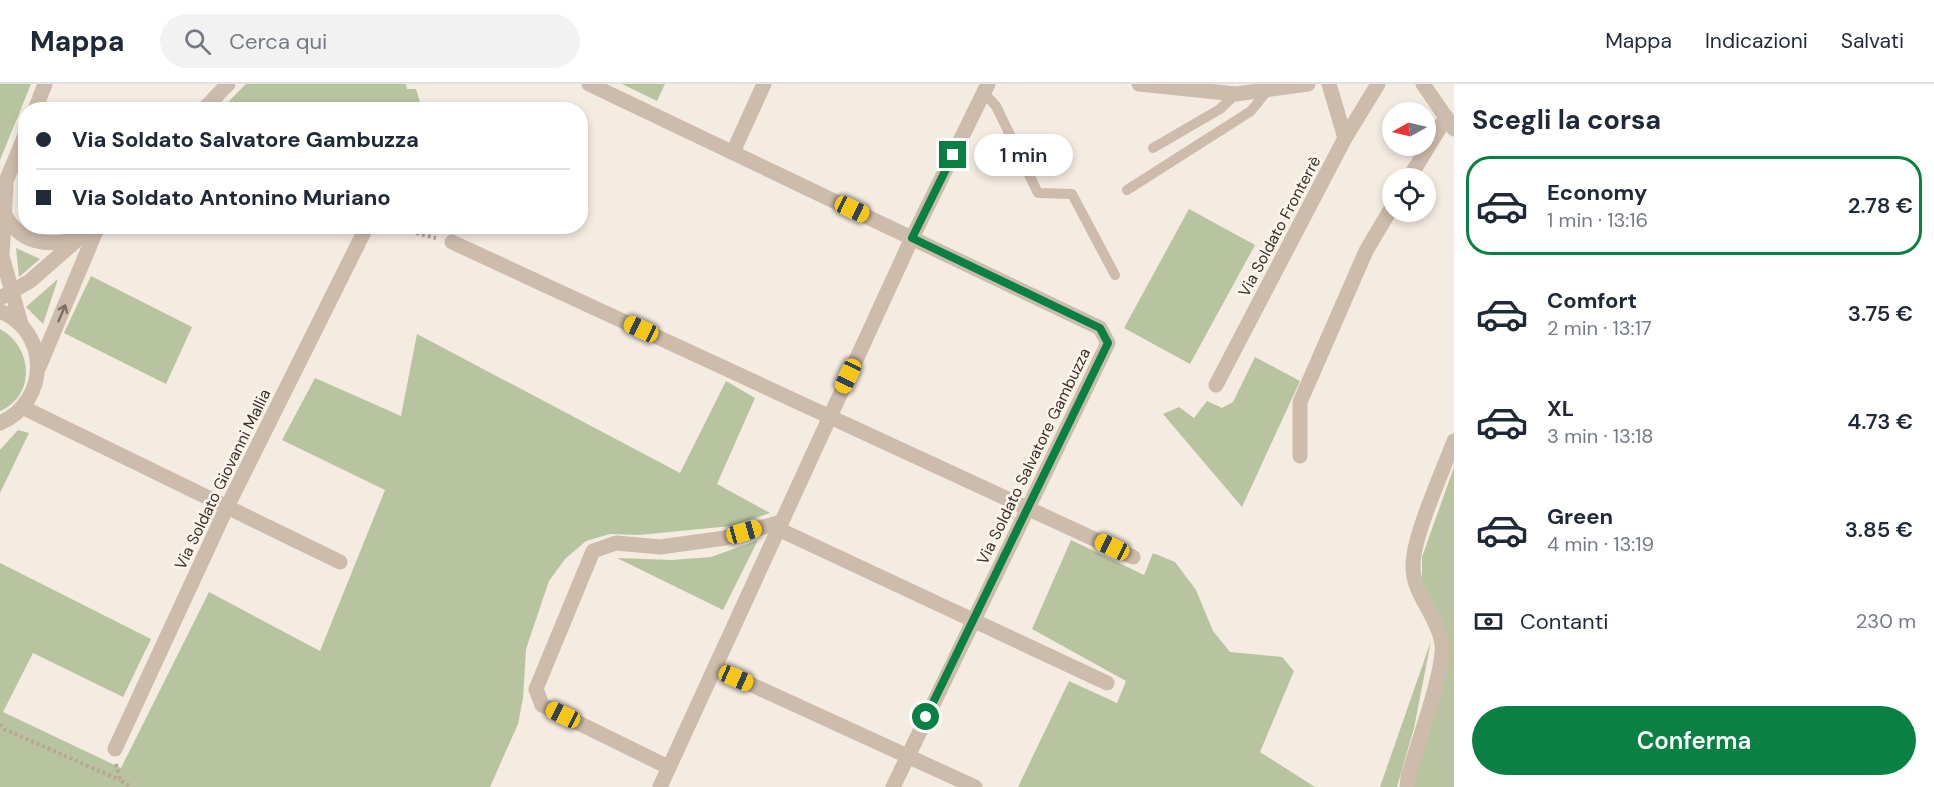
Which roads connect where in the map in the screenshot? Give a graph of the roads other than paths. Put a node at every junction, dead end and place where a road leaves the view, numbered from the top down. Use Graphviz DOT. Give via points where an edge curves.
graph roads {
  1 [pos="45,84"];
  2 [pos="228,84"];
  3 [pos="589,84"];
  4 [pos="764,84"];
  5 [pos="1139,84"];
  6 [pos="1308,84"];
  7 [pos="1329,84"];
  8 [pos="1377,84"];
  9 [pos="1423,84"];
  10 [pos="986,88"];
  11 [pos="1267,91"];
  12 [pos="1236,94"];
  13 [pos="38,102"];
  14 [pos="211,102"];
  15 [pos="1450,124"];
  16 [pos="1345,138"];
  17 [pos="1153,148"];
  18 [pos="733,152"];
  19 [pos="18,153"];
  20 [pos="1417,168"];
  21 [pos="3,190"];
  22 [pos="1126,190"];
  23 [pos="4,213"];
  24 [pos="1383,222"];
  25 [pos="18,232"];
  26 [pos="21,234"];
  27 [pos="85,234"];
  28 [pos="93,234"];
  29 [pos="363,234"];
  30 [pos="79,238"];
  31 [pos="912,238"];
  32 [pos="452,242"];
  33 [pos="1115,275"];
  34 [pos="5,296"];
  35 [pos="0,311"];
  36 [pos="21,324"];
  37 [pos="39,367"];
  38 [pos="1216,386"];
  39 [pos="24,408"];
  40 [pos="829,416"];
  41 [pos="5,421"];
  42 [pos="0,433"];
  43 [pos="1454,441"];
  44 [pos="1299,456"];
  45 [pos="1027,507"];
  46 [pos="226,508"];
  47 [pos="780,525"];
  48 [pos="1133,557"];
  49 [pos="340,562"];
  50 [pos="973,620"];
  51 [pos="715,668"];
  52 [pos="1107,683"];
  53 [pos="115,749"];
  54 [pos="908,756"];
  55 [pos="668,767"];
  56 [pos="660,787"];
  57 [pos="893,787"];
  58 [pos="975,787"];
  59 [pos="1407,787"];
  1 -- 13 [label="street"];
  2 -- 14 [label="street"];
  3 -- 18 [label="street, Via Soldato Salvatore Gambuzza"];
  4 -- 18 [label="street"];
  5 -- 12 [label="street"];
  6 -- 11 [label="street"];
  7 -- 16 [label="street"];
  8 -- 16 [label="street, Via Soldato Fronterrè"];
  9 -- 15 [label="street"];
  10 -- 31 [label="street"];
  10 -- 33 [label="lane" via="1038,193 1072,194"];
  11 -- 12 [label="street"];
  11 -- 22 [label="lane" via="1251,111"];
  12 -- 17 [label="lane" via="1220,110"];
  15 -- 20 [label="street"];
  16 -- 38 [label="street, Via Soldato Fronterrè"];
  18 -- 31 [label="street, Via Soldato Salvatore Gambuzza"];
  19 -- 21 [label="street"];
  21 -- 23 [label="street"];
  23 -- 25 [label="street" via="10,226"];
  23 -- 34 [label="street"];
  24 -- 44 [label="street" via="1366,251 1300,402"];
  26 -- 30 [label="street" via="48,243"];
  27 -- 30 [label="street"];
  37 -- 28 [label="street, one-way"];
  29 -- 46 [label="street, Via Soldato Giovanni Mallia"];
  30 -- 34 [label="street" via="30,281"];
  31 -- 40 [label="street"];
  31 -- 45 [label="street, Via Soldato Salvatore Gambuzza" via="1100,328 1108,343"];
  32 -- 40 [label="street"];
  34 -- 36 [label="street"];
  35 -- 36 [label="street"];
  36 -- 37 [label="street" via="34,344"];
  37 -- 39 [label="street" via="32,396"];
  39 -- 41 [label="street"];
  39 -- 46 [label="street"];
  40 -- 45 [label="street"];
  40 -- 47 [label="street"];
  41 -- 42 [label="street"];
  43 -- 59 [label="street" via="1414,552 1414,582 1442,645 1440,667"];
  45 -- 48 [label="street"];
  45 -- 50 [label="street, Via Soldato Salvatore Gambuzza"];
  46 -- 49 [label="street"];
  46 -- 53 [label="street, Via Soldato Giovanni Mallia"];
  47 -- 50 [label="street"];
  47 -- 51 [label="street"];
  47 -- 55 [label="street" via="725,538 660,546 616,543 593,551 536,689 543,705"];
  50 -- 52 [label="street"];
  50 -- 54 [label="street, Via Soldato Salvatore Gambuzza"];
  51 -- 54 [label="street"];
  51 -- 55 [label="street"];
  54 -- 57 [label="street, Via Soldato Salvatore Gambuzza"];
  54 -- 58 [label="street"];
  55 -- 56 [label="street"];
}
